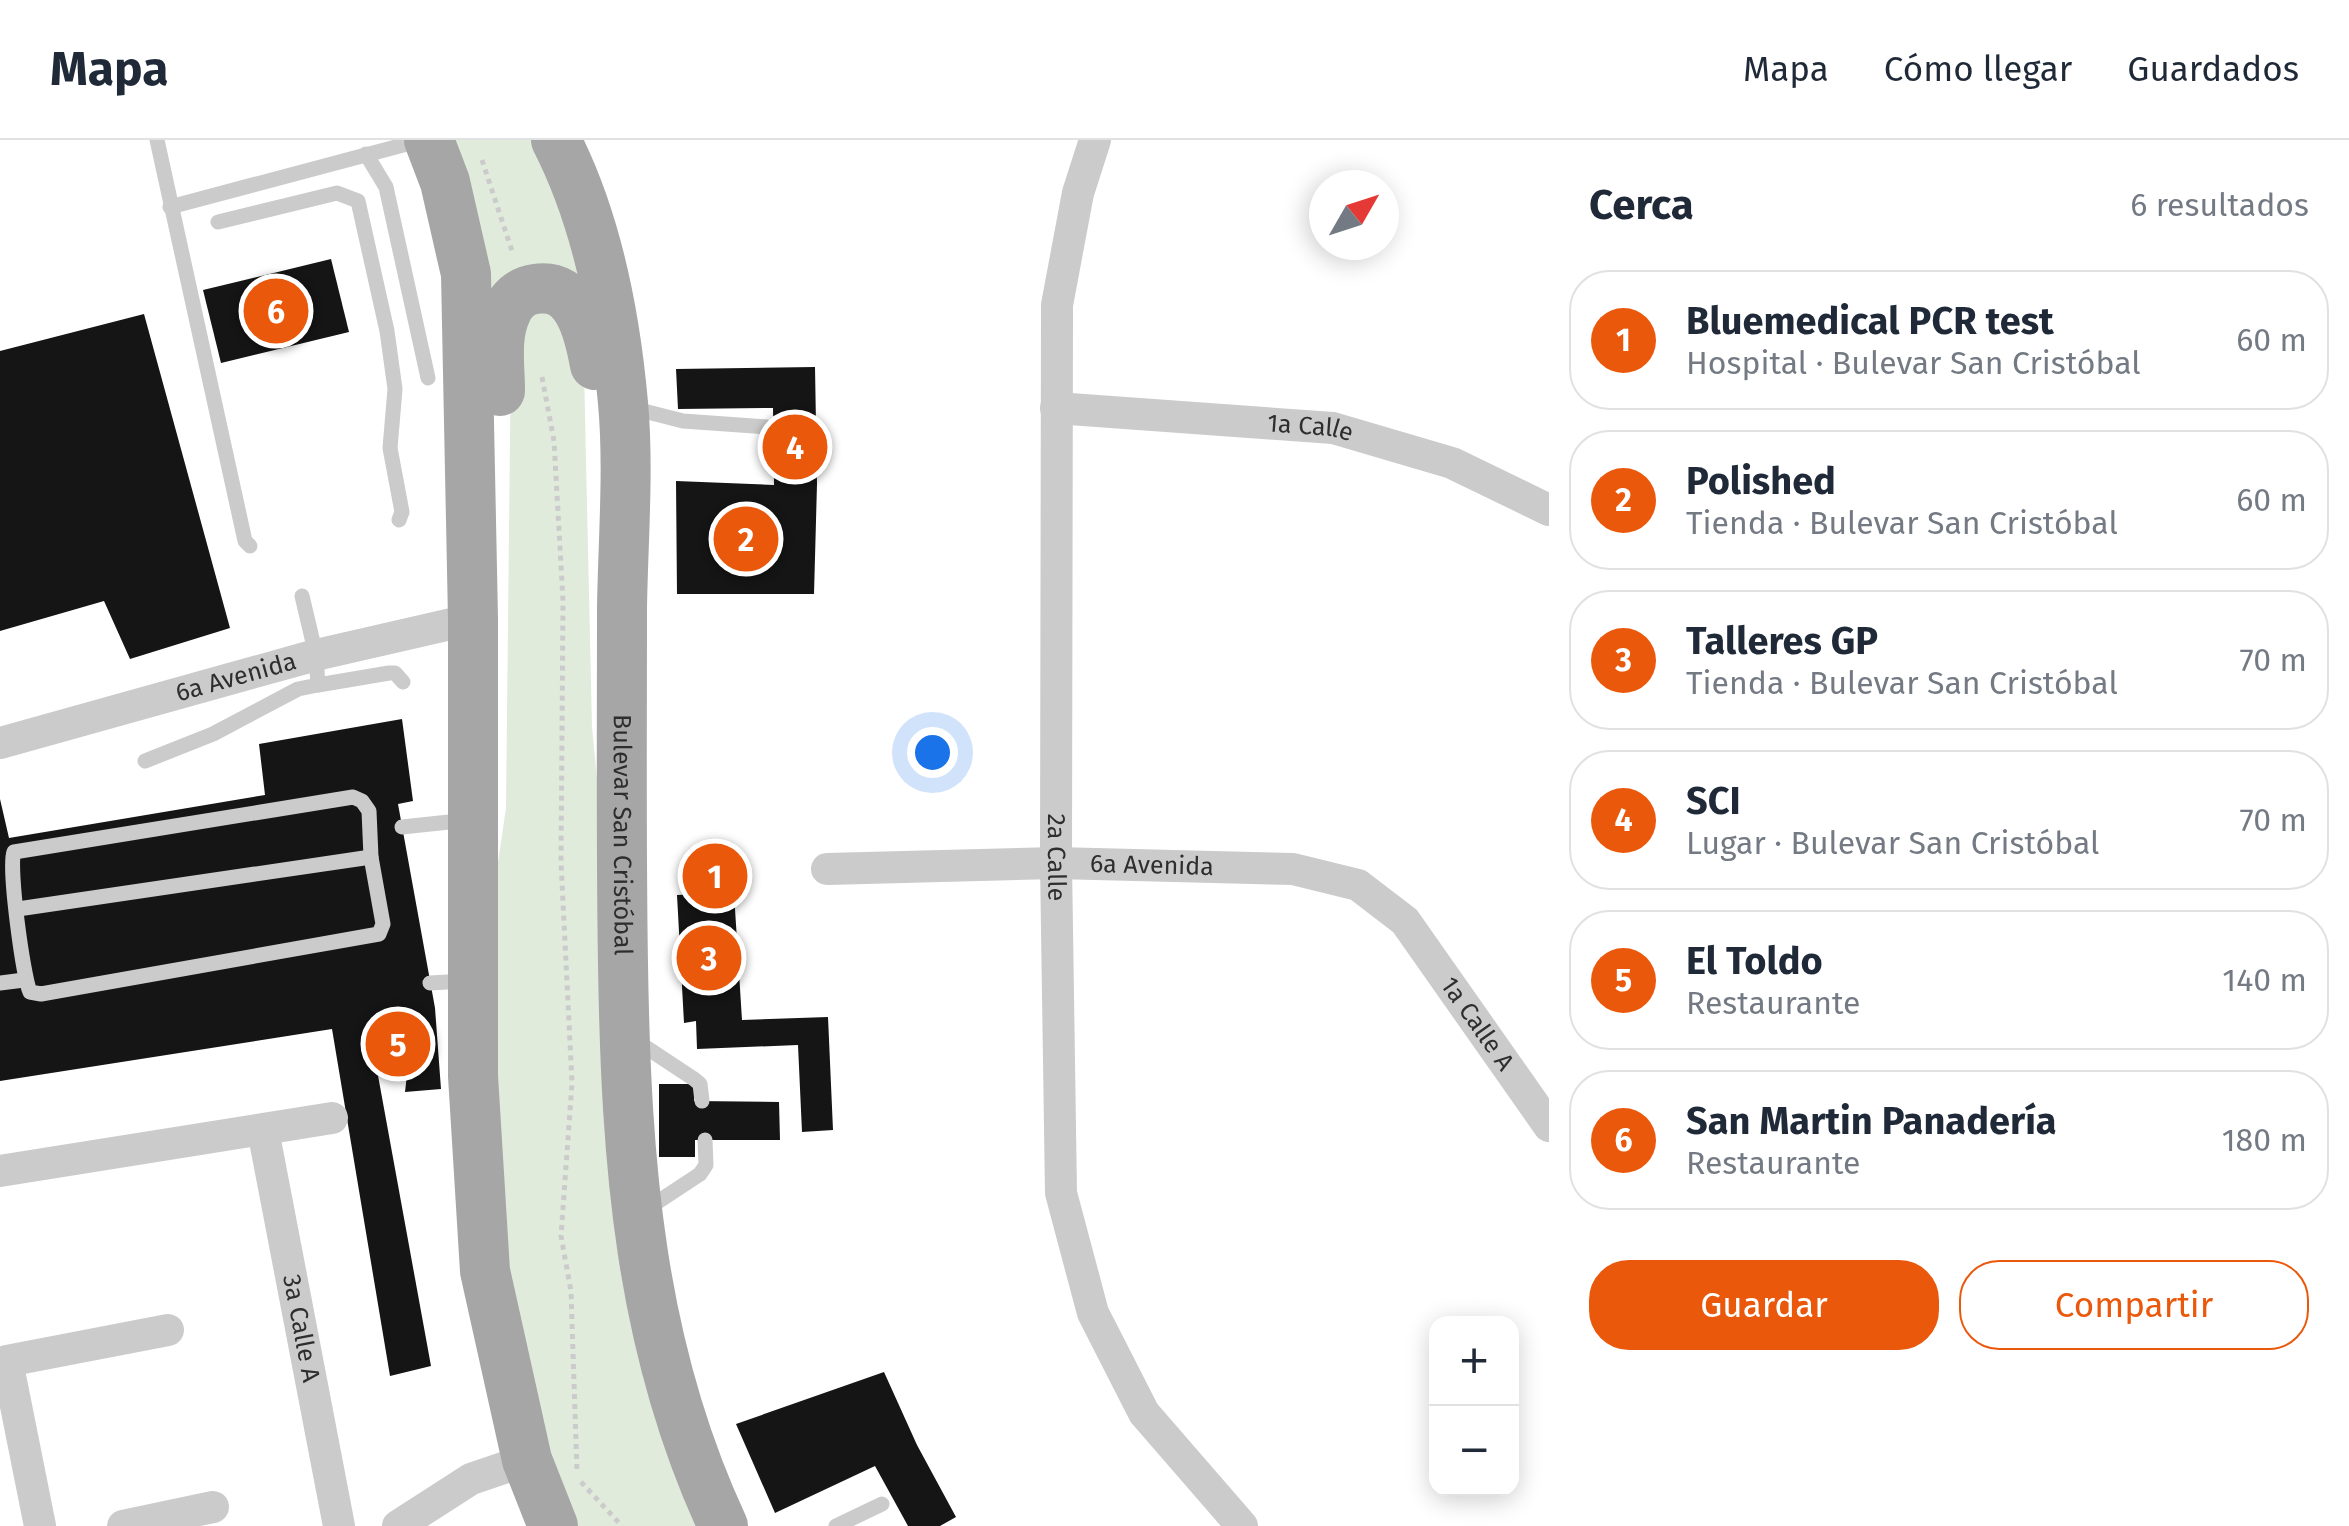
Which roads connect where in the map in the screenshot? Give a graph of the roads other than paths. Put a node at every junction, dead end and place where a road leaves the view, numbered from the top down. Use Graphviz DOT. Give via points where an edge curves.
graph roads {
  1 [pos="158,140"];
  2 [pos="422,140"];
  3 [pos="430,140"];
  4 [pos="556,140"];
  5 [pos="1095,140"];
  6 [pos="366,154"];
  7 [pos="170,207"];
  8 [pos="218,222"];
  9 [pos="428,378"];
  10 [pos="624,406"];
  11 [pos="1056,408"];
  12 [pos="767,427"];
  13 [pos="1549,510"];
  14 [pos="399,520"];
  15 [pos="250,546"];
  16 [pos="302,596"];
  17 [pos="473,619"];
  18 [pos="317,670"];
  19 [pos="403,682"];
  20 [pos="0,743"];
  21 [pos="145,761"];
  22 [pos="473,820"];
  23 [pos="402,826"];
  24 [pos="371,857"];
  25 [pos="1056,863"];
  26 [pos="621,864"];
  27 [pos="826,869"];
  28 [pos="18,909"];
  29 [pos="1404,920"];
  30 [pos="459,969"];
  31 [pos="24,980"];
  32 [pos="0,983"];
  33 [pos="624,1033"];
  34 [pos="702,1102"];
  35 [pos="332,1118"];
  36 [pos="1549,1126"];
  37 [pos="263,1130"];
  38 [pos="705,1140"];
  39 [pos="0,1171"];
  40 [pos="636,1217"];
  41 [pos="168,1330"];
  42 [pos="527,1460"];
  43 [pos="882,1504"];
  44 [pos="213,1507"];
  45 [pos="40,1526"];
  46 [pos="123,1526"];
  47 [pos="339,1526"];
  48 [pos="398,1526"];
  49 [pos="552,1526"];
  50 [pos="723,1526"];
  51 [pos="836,1526"];
  52 [pos="1242,1526"];
  1 -- 7 [label="lane"];
  2 -- 6 [label="lane"];
  3 -- 17 [label="main road" via="466,274"];
  4 -- 10 [label="main road, Bulevar San Cristóbal" via="608,291"];
  5 -- 11 [label="street, 2a Calle" via="1057,304"];
  6 -- 7 [label="lane"];
  6 -- 9 [label="lane" via="386,187"];
  7 -- 15 [label="lane"];
  8 -- 14 [label="lane" via="336,194 358,201 395,388 390,448"];
  10 -- 12 [label="lane" via="683,420"];
  10 -- 26 [label="main road, Bulevar San Cristóbal"];
  11 -- 13 [label="street, 1a Calle" via="1334,428 1452,463"];
  11 -- 25 [label="street, 2a Calle"];
  16 -- 18 [label="lane"];
  17 -- 18 [label="street, 6a Avenida"];
  17 -- 22 [label="main road"];
  18 -- 19 [label="lane" via="389,672"];
  18 -- 20 [label="street, 6a Avenida"];
  18 -- 21 [label="lane" via="298,689 213,734"];
  22 -- 23 [label="lane"];
  22 -- 30 [label="main road"];
  24 -- 28 [label="lane"];
  24 -- 28 [label="lane" via="369,811 353,798 22,848 10,862"];
  24 -- 31 [label="lane" via="383,924 368,938 41,994 30,992"];
  25 -- 27 [label="street, 6a Avenida"];
  25 -- 29 [label="street, 6a Avenida" via="1293,869 1358,886"];
  25 -- 52 [label="street, 2a Calle" via="1061,1193 1093,1313 1144,1413"];
  26 -- 30 [label="main road" via="604,730 595,364 574,303 544,287 525,290 506,311 500,334 495,808"];
  26 -- 33 [label="main road, Bulevar San Cristóbal"];
  28 -- 31 [label="lane"];
  29 -- 36 [label="street, 1a Calle A"];
  30 -- 42 [label="main road" via="474,1076 485,1272"];
  31 -- 32 [label="lane"];
  33 -- 34 [label="lane" via="694,1078"];
  33 -- 40 [label="main road, Bulevar San Cristóbal"];
  35 -- 37 [label="street"];
  37 -- 39 [label="street"];
  37 -- 47 [label="street, 3a Calle A"];
  38 -- 40 [label="lane" via="700,1174"];
  40 -- 50 [label="main road, Bulevar San Cristóbal" via="670,1392"];
  41 -- 45 [label="street" via="7,1361"];
  42 -- 48 [label="street" via="471,1480"];
  42 -- 49 [label="main road"];
  43 -- 51 [label="lane"];
  44 -- 46 [label="street"];
}
